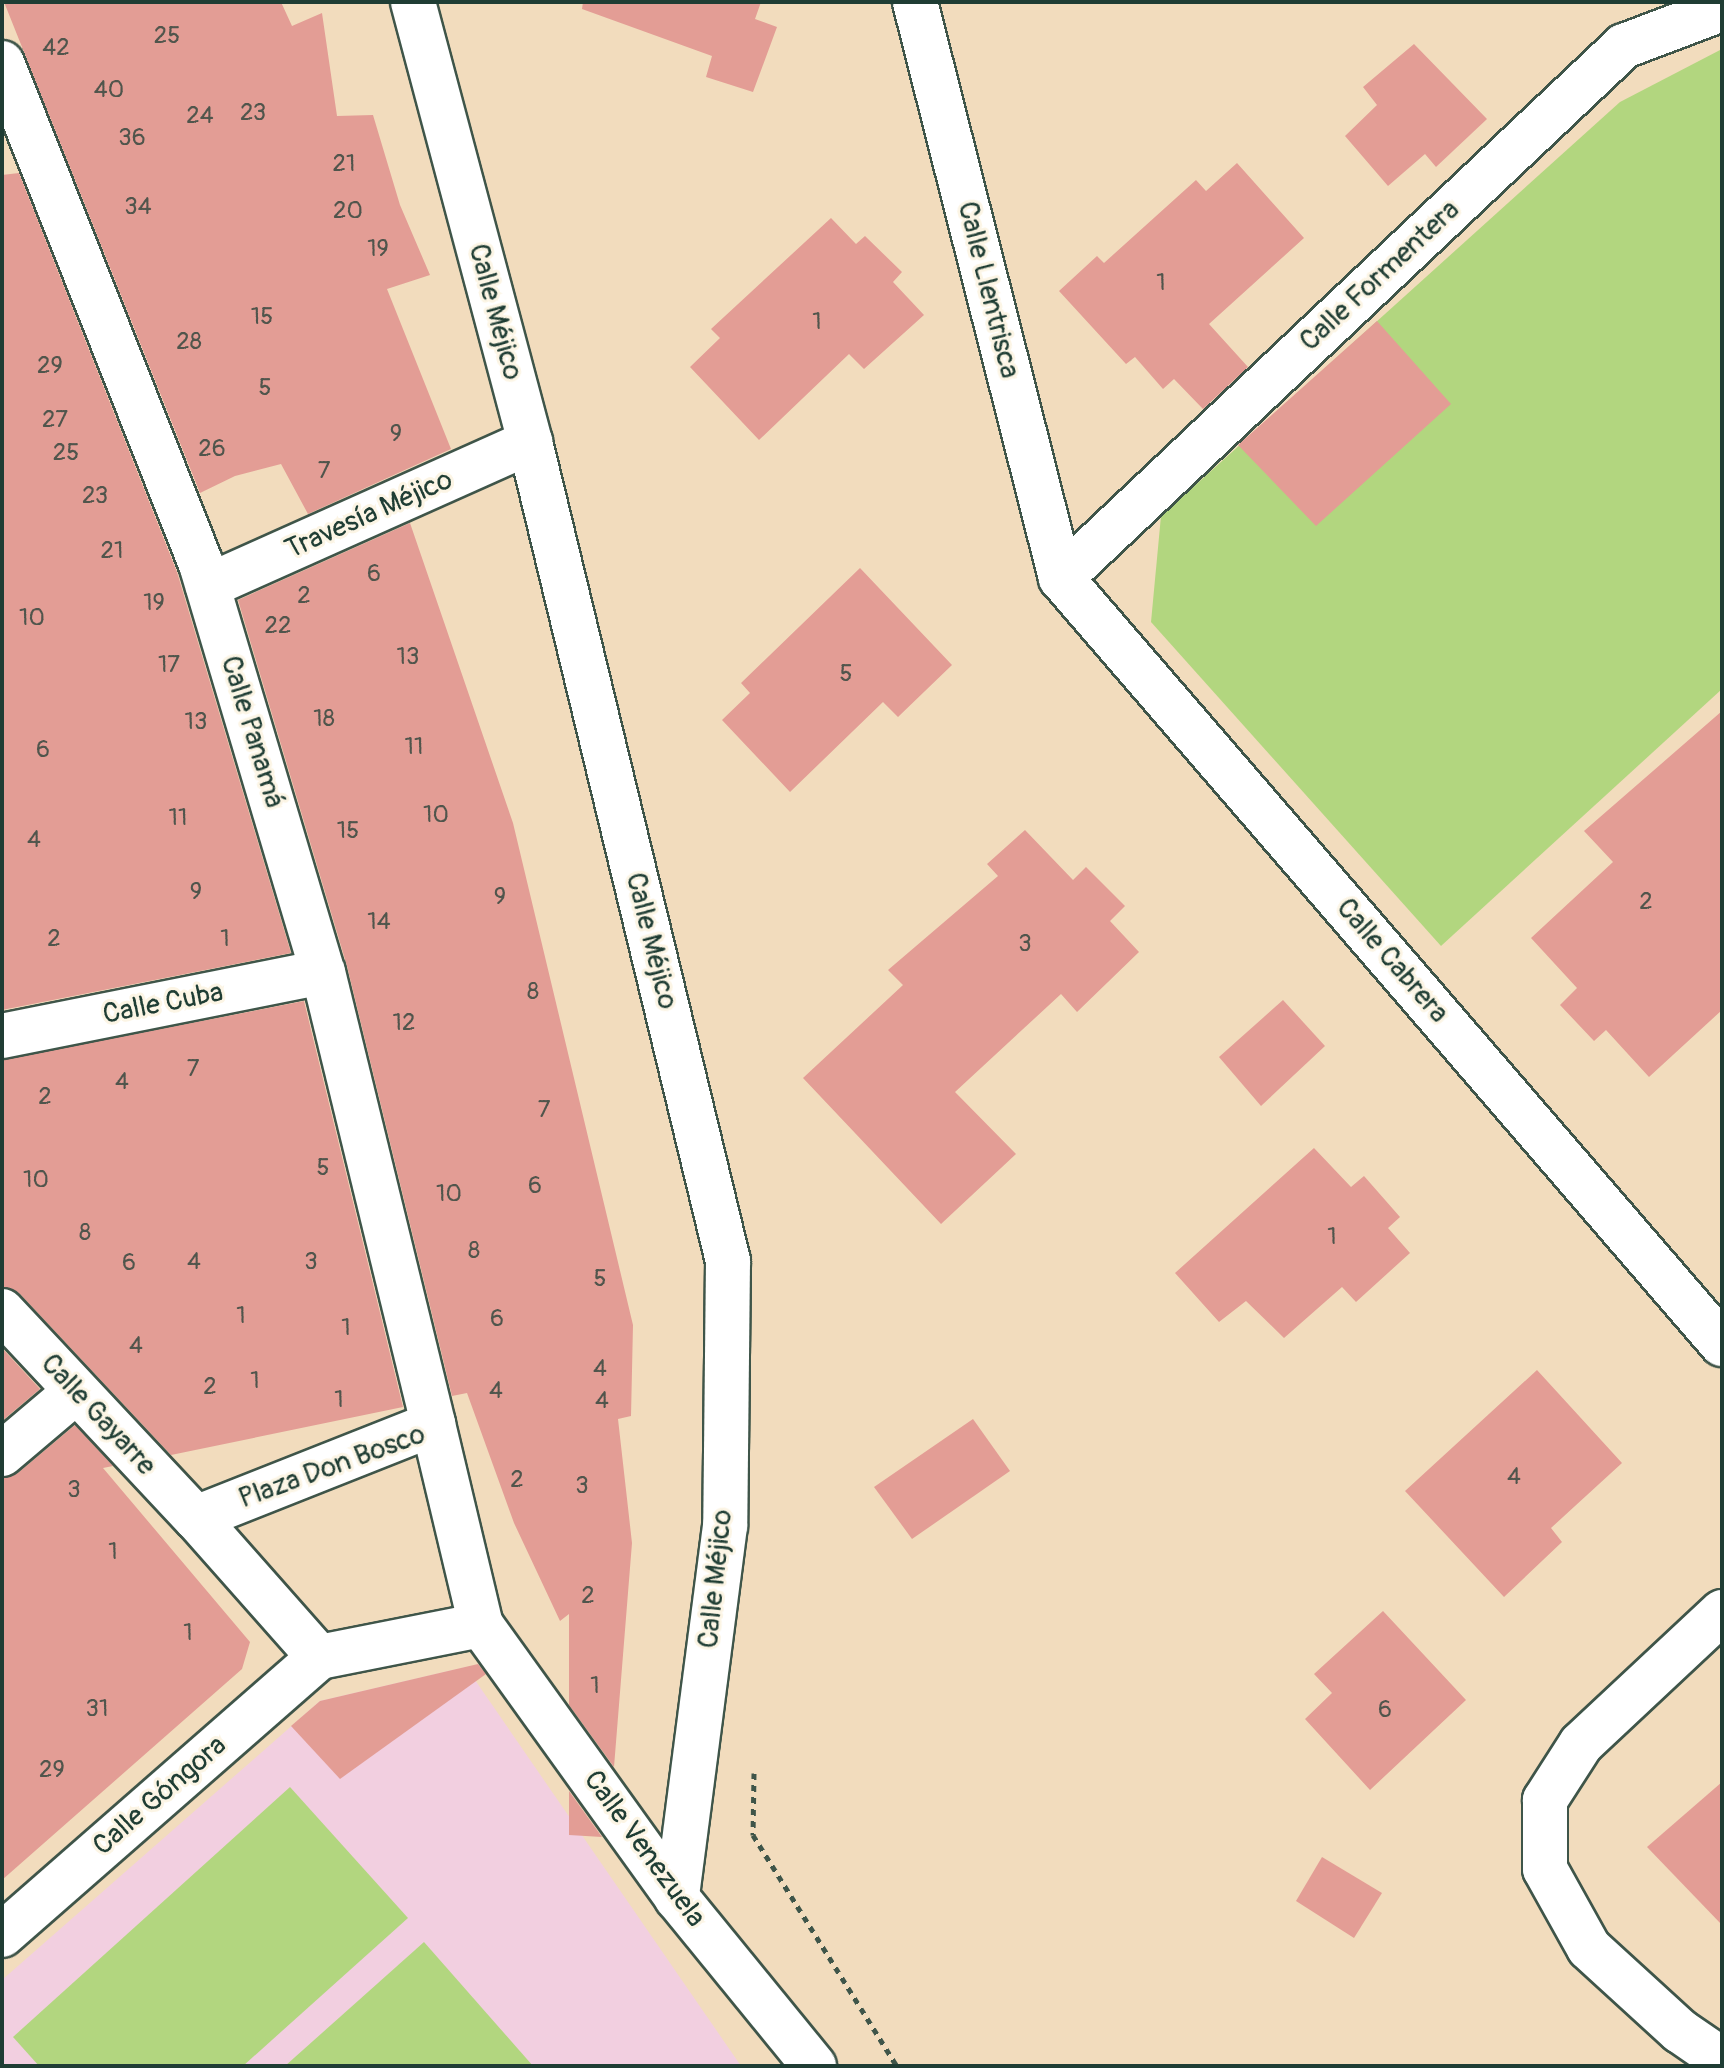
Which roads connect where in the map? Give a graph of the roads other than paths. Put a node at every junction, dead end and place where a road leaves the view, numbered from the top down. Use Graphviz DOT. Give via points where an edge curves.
graph roads {
  1 [pos="413,2"];
  2 [pos="915,2"];
  3 [pos="1722,9"];
  4 [pos="2,63"];
  5 [pos="530,442"];
  6 [pos="1061,578"];
  7 [pos="208,586"];
  8 [pos="323,972"];
  9 [pos="2,1036"];
  10 [pos="2,1311"];
  11 [pos="1722,1344"];
  12 [pos="75,1392"];
  13 [pos="433,1424"];
  14 [pos="2,1454"];
  15 [pos="196,1518"];
  16 [pos="1722,1612"];
  17 [pos="481,1625"];
  18 [pos="319,1657"];
  19 [pos="677,1898"];
  20 [pos="2,1935"];
  21 [pos="1722,2060"];
  22 [pos="814,2066"];
  1 -- 5 [label="street, Calle Méjico"];
  2 -- 6 [label="street, Calle Llentrisca"];
  3 -- 6 [label="street, Calle Formentera" via="1624,46"];
  4 -- 7 [label="street, Calle Panamá"];
  5 -- 7 [label="street, Travesía Méjico"];
  5 -- 19 [label="street, Calle Méjico" via="728,1261 725,1526"];
  6 -- 11 [label="street, Calle Cabrera"];
  7 -- 8 [label="street, Calle Panamá"];
  8 -- 9 [label="street, Calle Cuba"];
  8 -- 13 [label="street, Calle Panamá"];
  10 -- 12 [label="street, Calle Gayarre"];
  12 -- 14 [label="street"];
  12 -- 15 [label="street, Calle Gayarre"];
  13 -- 15 [label="street, Plaza Don Bosco"];
  13 -- 17 [label="street, Plaza Don Bosco"];
  15 -- 18 [label="street, Plaza Don Bosco"];
  16 -- 21 [label="street" via="1581,1744 1545,1800 1545,1869 1589,1948 1680,2031"];
  17 -- 18 [label="street"];
  17 -- 19 [label="street, Calle Venezuela"];
  18 -- 20 [label="street, Calle Góngora"];
  19 -- 22 [label="street, Calle Venezuela"];
}
